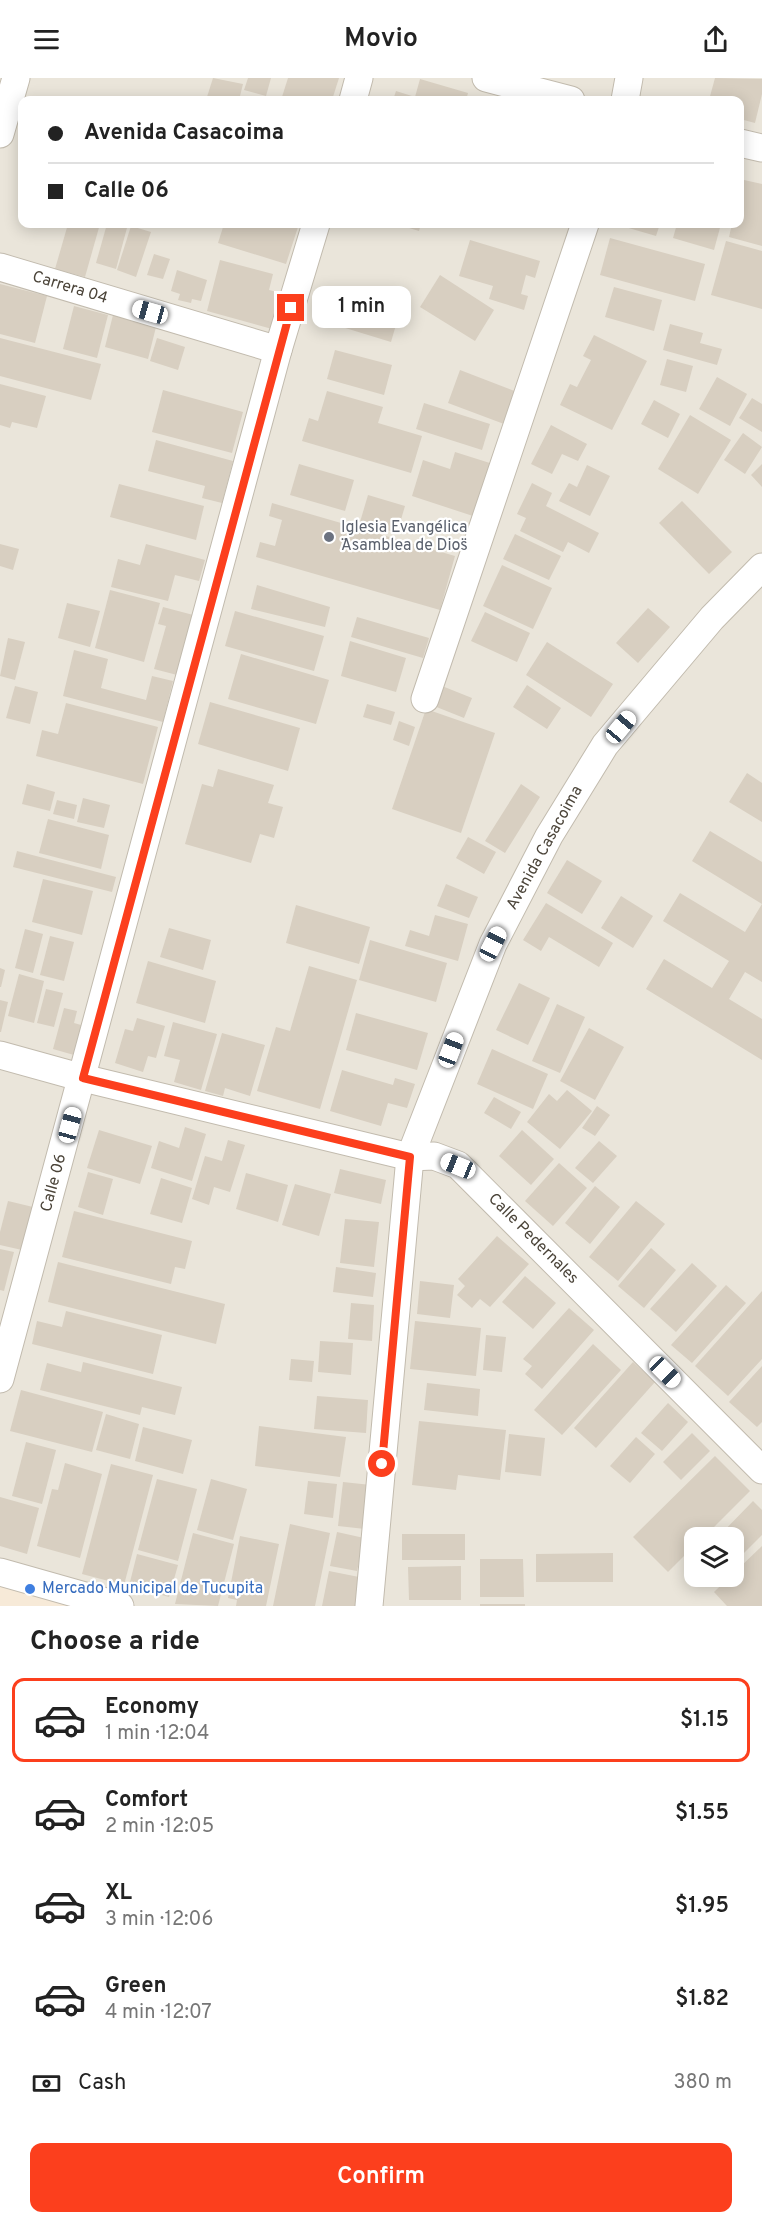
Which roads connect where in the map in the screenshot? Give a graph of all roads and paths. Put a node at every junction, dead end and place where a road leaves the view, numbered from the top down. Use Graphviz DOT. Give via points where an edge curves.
graph roads {
  1 [pos="16,78"];
  2 [pos="359,78"];
  3 [pos="486,78"];
  4 [pos="629,78"];
  5 [pos="354,96"];
  6 [pos="556,96"];
  7 [pos="626,96"];
  8 [pos="0,134"];
  9 [pos="744,144"];
  10 [pos="762,148"];
  11 [pos="315,228"];
  12 [pos="584,228"];
  13 [pos="0,267"];
  14 [pos="278,350"];
  15 [pos="762,567"];
  16 [pos="425,699"];
  17 [pos="0,1055"];
  18 [pos="83,1078"];
  19 [pos="410,1157"];
  20 [pos="0,1379"];
  21 [pos="762,1470"];
  22 [pos="0,1572"];
  23 [pos="120,1606"];
  24 [pos="369,1606"];
  1 -- 8 [label="street"];
  2 -- 5 [label="street"];
  3 -- 6 [label="street"];
  4 -- 7 [label="street"];
  9 -- 10 [label="street"];
  11 -- 14 [label="street, Calle 06"];
  12 -- 16 [label="street"];
  13 -- 14 [label="street, Carrera 04"];
  14 -- 18 [label="street, Calle 06"];
  15 -- 19 [label="street, Avenida Casacoima" via="712,618 605,745 549,836 493,944"];
  17 -- 18 [label="street, Calle Pedernales"];
  18 -- 19 [label="street, Calle Pedernales"];
  18 -- 20 [label="street, Calle 06"];
  19 -- 21 [label="street, Calle Pedernales" via="434,1156 458,1166"];
  19 -- 24 [label="street, Avenida Casacoima"];
  22 -- 23 [label="street"];
}
